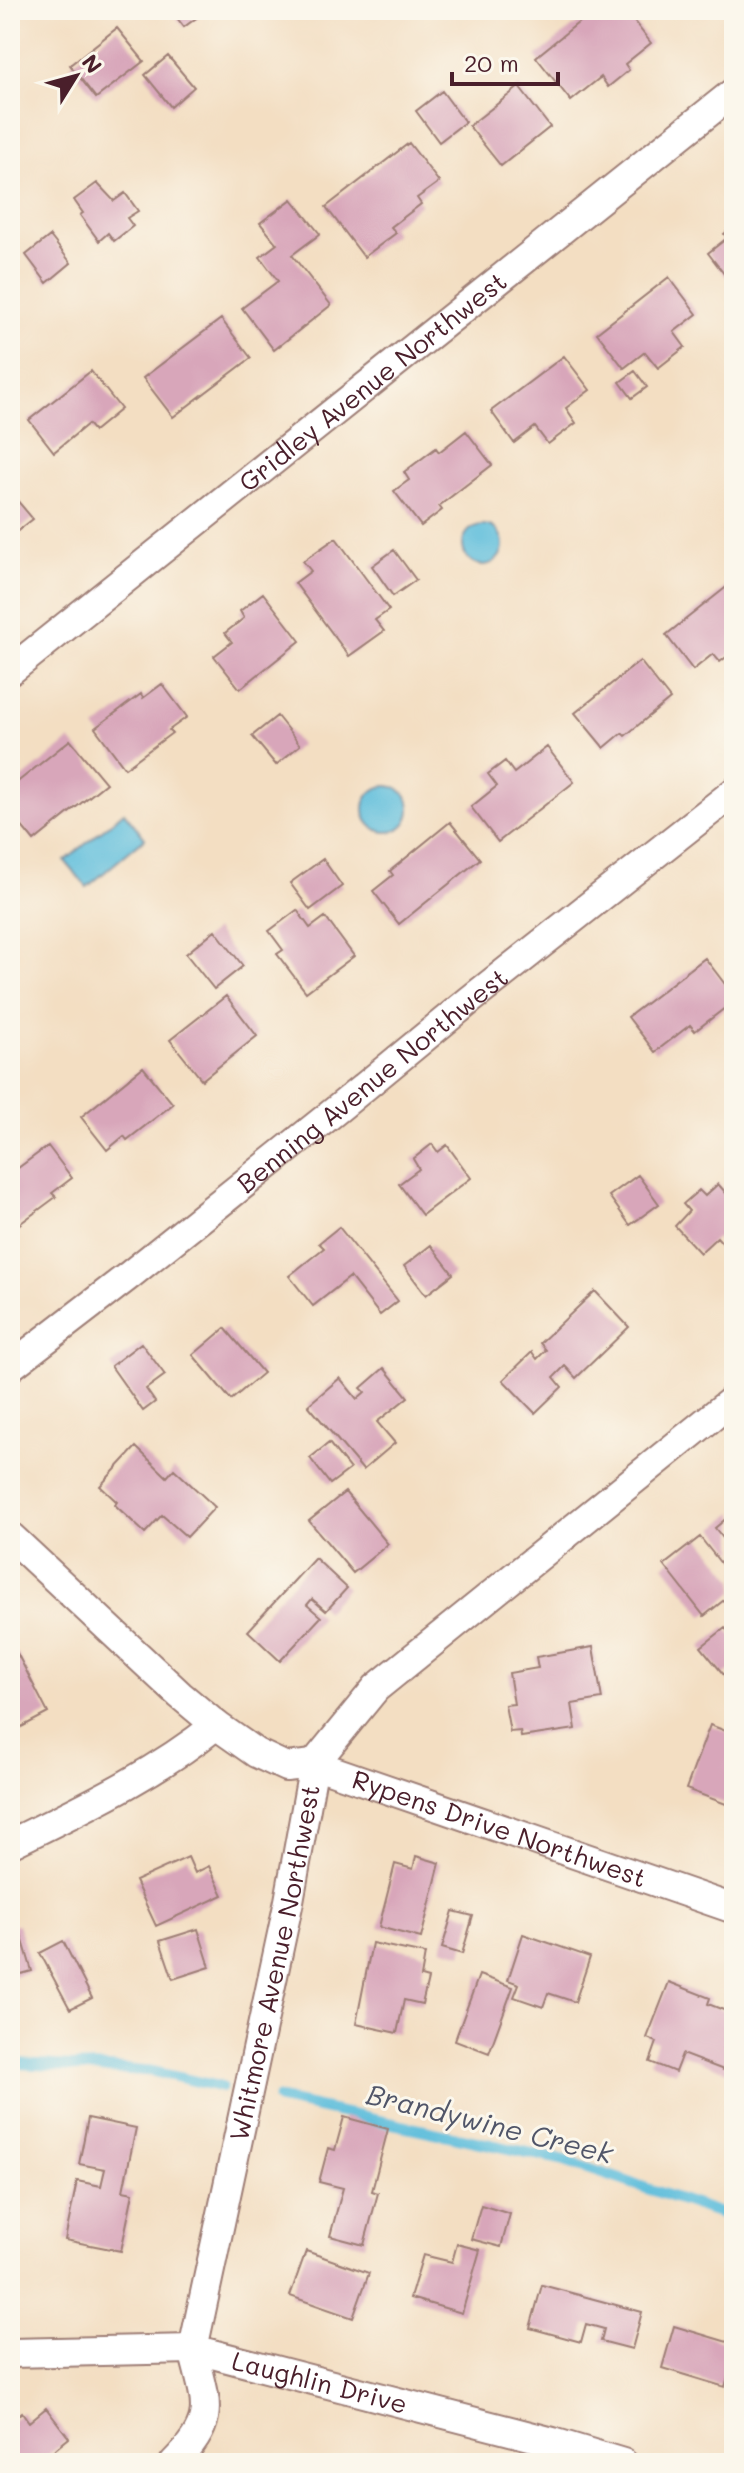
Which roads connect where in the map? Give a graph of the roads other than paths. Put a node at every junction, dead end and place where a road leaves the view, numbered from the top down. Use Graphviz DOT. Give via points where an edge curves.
graph roads {
  1 [pos="734,92"];
  2 [pos="10,671"];
  3 [pos="734,792"];
  4 [pos="10,1367"];
  5 [pos="734,1399"];
  6 [pos="10,1536"];
  7 [pos="216,1725"];
  8 [pos="314,1764"];
  9 [pos="10,1844"];
  10 [pos="734,1909"];
  11 [pos="193,2349"];
  12 [pos="10,2353"];
  13 [pos="174,2463"];
  14 [pos="623,2463"];
  1 -- 2 [label="street, Gridley Avenue Northwest"];
  3 -- 4 [label="street, Benning Avenue Northwest"];
  5 -- 8 [label="street, Whitmore Avenue Northwest" via="376,1688"];
  6 -- 7 [label="street, Rypens Drive Northwest"];
  7 -- 8 [label="street, Rypens Drive Northwest" via="286,1767"];
  7 -- 9 [label="street" via="98,1802"];
  8 -- 10 [label="street, Rypens Drive Northwest"];
  8 -- 11 [label="street, Whitmore Avenue Northwest"];
  11 -- 12 [label="street, Laughlin Drive"];
  11 -- 13 [label="street, Whitmore Avenue Northwest" via="206,2403 203,2425"];
  11 -- 14 [label="street, Laughlin Drive"];
}
